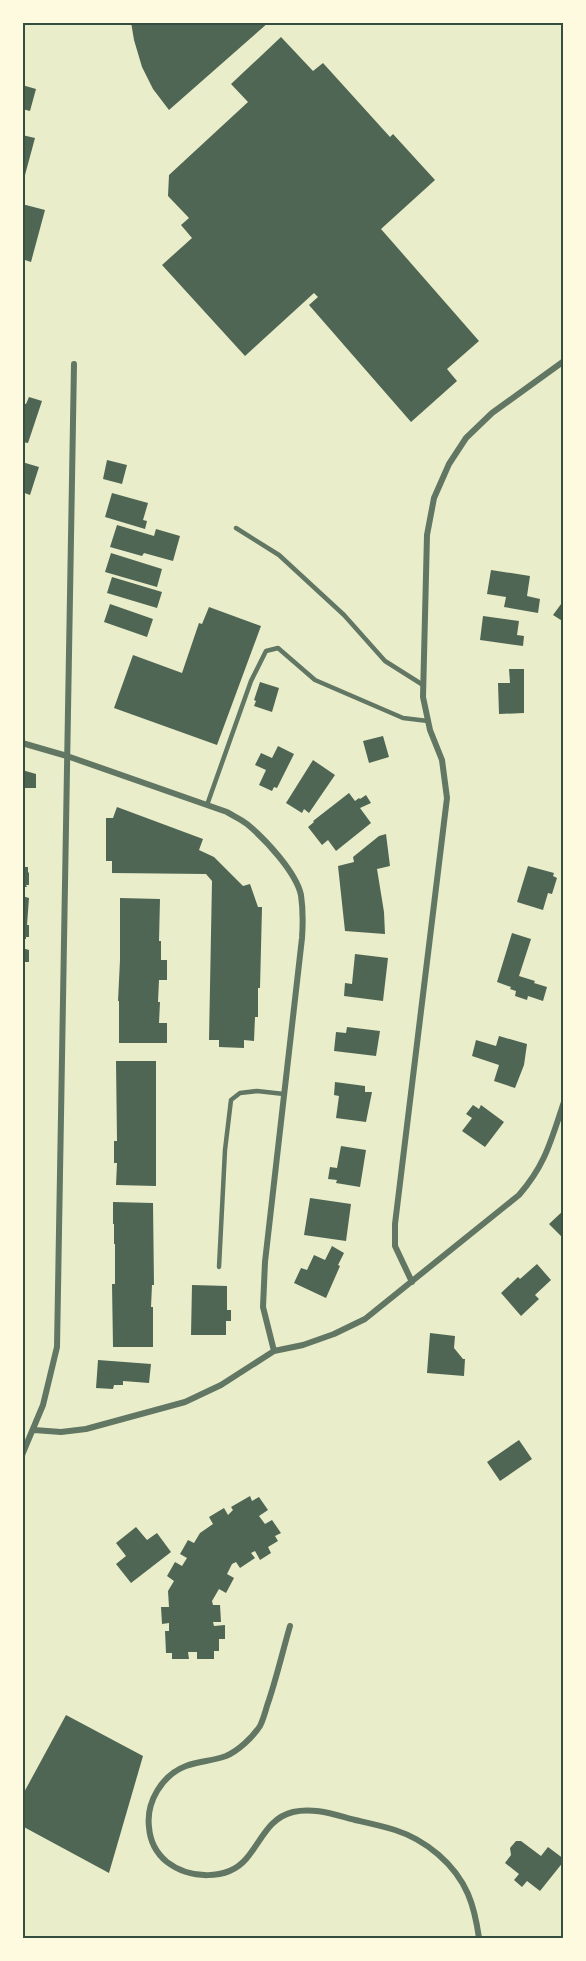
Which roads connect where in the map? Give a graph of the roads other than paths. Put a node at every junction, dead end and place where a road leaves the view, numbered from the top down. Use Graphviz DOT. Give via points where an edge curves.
graph roads {
  1 [pos="564,361"];
  2 [pos="74,364"];
  3 [pos="236,528"];
  4 [pos="423,685"];
  5 [pos="428,721"];
  6 [pos="22,743"];
  7 [pos="67,756"];
  8 [pos="207,805"];
  9 [pos="284,1094"];
  10 [pos="564,1102"];
  11 [pos="219,1267"];
  12 [pos="412,1282"];
  13 [pos="274,1351"];
  14 [pos="34,1430"];
  15 [pos="22,1455"];
  16 [pos="290,1626"];
  17 [pos="479,1938"];
  1 -- 4 [label="street" via="492,413 466,438 434,498 427,535"];
  2 -- 7 [label="street"];
  3 -- 4 [label="lane" via="279,555 344,615 385,661"];
  4 -- 5 [label="street"];
  5 -- 8 [label="lane" via="404,718 355,698 315,680 278,648 266,651 251,681"];
  5 -- 12 [label="street" via="442,760 447,798 395,1224 395,1246"];
  6 -- 7 [label="street"];
  7 -- 8 [label="street"];
  7 -- 14 [label="street" via="57,1347"];
  8 -- 9 [label="street" via="227,812 264,839 281,859 300,893 302,938"];
  9 -- 11 [label="lane" via="240,1093 231,1101"];
  9 -- 13 [label="street" via="263,1307"];
  10 -- 12 [label="street" via="546,1156 519,1196"];
  12 -- 13 [label="street" via="365,1319 303,1345"];
  13 -- 14 [label="street" via="221,1385 184,1402 86,1429"];
  14 -- 15 [label="street"];
  16 -- 17 [label="street" via="260,1725 228,1755 175,1770 156,1792 148,1818 155,1850 184,1872 206,1876 228,1872 246,1860 270,1824 291,1812 313,1809 395,1830 434,1850 453,1871 468,1894"];
}
